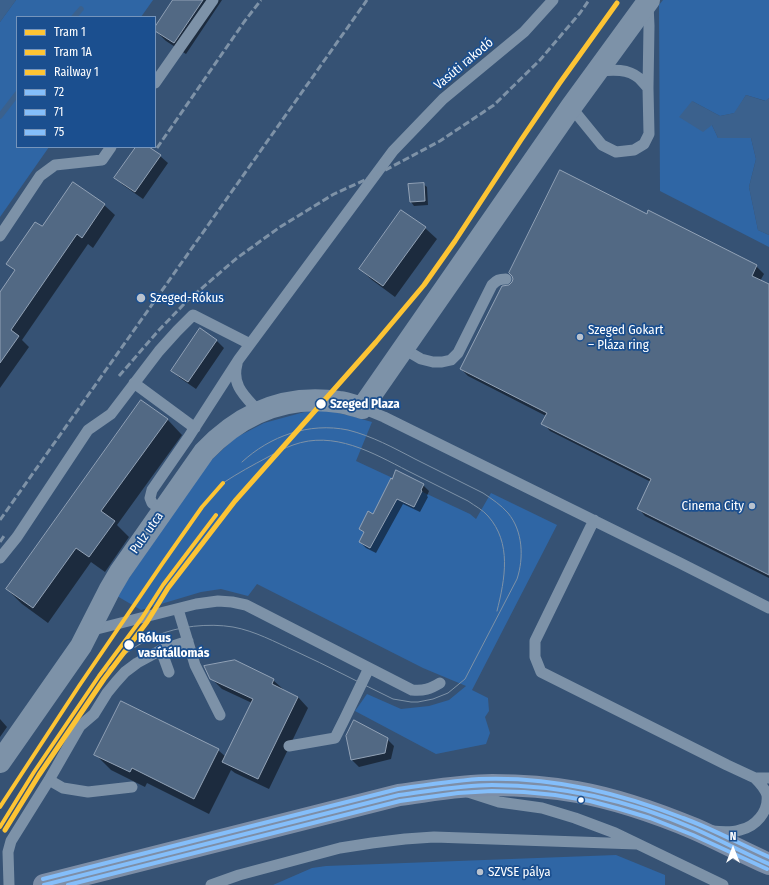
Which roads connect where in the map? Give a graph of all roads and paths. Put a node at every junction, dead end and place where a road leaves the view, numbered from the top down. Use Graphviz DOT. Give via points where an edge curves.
graph roads {
  1 [pos="213,0"];
  2 [pos="553,0"];
  3 [pos="649,1"];
  4 [pos="597,71"];
  5 [pos="156,82"];
  6 [pos="648,88"];
  7 [pos="571,107"];
  8 [pos="110,148"];
  9 [pos="0,236"];
  10 [pos="506,279"];
  11 [pos="250,344"];
  12 [pos="404,349"];
  13 [pos="239,358"];
  14 [pos="134,383"];
  15 [pos="362,408"];
  16 [pos="259,412"];
  17 [pos="195,428"];
  18 [pos="163,511"];
  19 [pos="594,520"];
  20 [pos="0,558"];
  21 [pos="769,608"];
  22 [pos="178,609"];
  23 [pos="89,631"];
  24 [pos="188,641"];
  25 [pos="161,650"];
  26 [pos="369,668"];
  27 [pos="169,672"];
  28 [pos="440,683"];
  29 [pos="220,715"];
  30 [pos="289,746"];
  31 [pos="0,762"];
  32 [pos="754,778"];
  33 [pos="769,778"];
  34 [pos="49,780"];
  35 [pos="132,787"];
  36 [pos="457,788"];
  37 [pos="696,830"];
  38 [pos="637,844"];
  39 [pos="769,864"];
  40 [pos="9,885"];
  41 [pos="44,885"];
  42 [pos="211,885"];
  43 [pos="723,885"];
  1 -- 5 [label="lane"];
  2 -- 11 [label="lane, Vasúti rakodó" via="524,32 443,99 393,151"];
  3 -- 4 [label="street"];
  3 -- 6 [label="lane"];
  4 -- 6 [label="lane" via="618,70 629,73 638,77"];
  4 -- 7 [label="street"];
  6 -- 7 [label="lane" via="649,134 644,144 634,150 616,152 602,145"];
  7 -- 12 [label="street"];
  8 -- 9 [label="lane" via="102,160 55,165 40,176"];
  10 -- 12 [label="lane" via="499,279 492,285 458,353 451,360 433,362 421,359"];
  11 -- 13 [label="lane, Vasúti rakodó"];
  11 -- 14 [label="lane" via="193,315 159,351"];
  12 -- 15 [label="street"];
  13 -- 16 [label="lane" via="235,372 237,386"];
  13 -- 17 [label="lane, Vasúti rakodó"];
  14 -- 17 [label="lane"];
  14 -- 20 [label="lane" via="111,414 88,430"];
  15 -- 16 [label="street, Pulz utca" via="340,402 312,400 281,404"];
  15 -- 19 [label="lane" via="384,416"];
  16 -- 18 [label="street, Pulz utca" via="245,418 214,441"];
  17 -- 18 [label="lane, Vasúti rakodó" via="150,494 152,503"];
  18 -- 23 [label="street, Pulz utca" via="120,572"];
  19 -- 21 [label="lane"];
  19 -- 32 [label="lane" via="535,641 534,657 541,672"];
  22 -- 23 [label="lane"];
  22 -- 24 [label="lane"];
  22 -- 26 [label="lane" via="218,601 246,605"];
  23 -- 31 [label="street, Pulz utca"];
  24 -- 25 [label="lane"];
  24 -- 29 [label="lane" via="195,665"];
  25 -- 27 [label="lane"];
  25 -- 34 [label="lane" via="137,662 116,682 94,714 80,726"];
  26 -- 28 [label="lane" via="412,690 432,688"];
  26 -- 30 [label="lane" via="335,738"];
  32 -- 33 [label="lane"];
  32 -- 37 [label="lane" via="762,785 768,799 759,821 740,830"];
  34 -- 35 [label="lane" via="63,788 88,792"];
  34 -- 40 [label="lane" via="11,841 8,852"];
  36 -- 37 [label="main road" via="526,786 578,792 633,806"];
  36 -- 38 [label="lane" via="499,802 542,808 575,818"];
  36 -- 41 [label="main road" via="399,795"];
  37 -- 39 [label="main road"];
  38 -- 42 [label="lane" via="405,838 340,848"];
  38 -- 43 [label="lane"];
}
